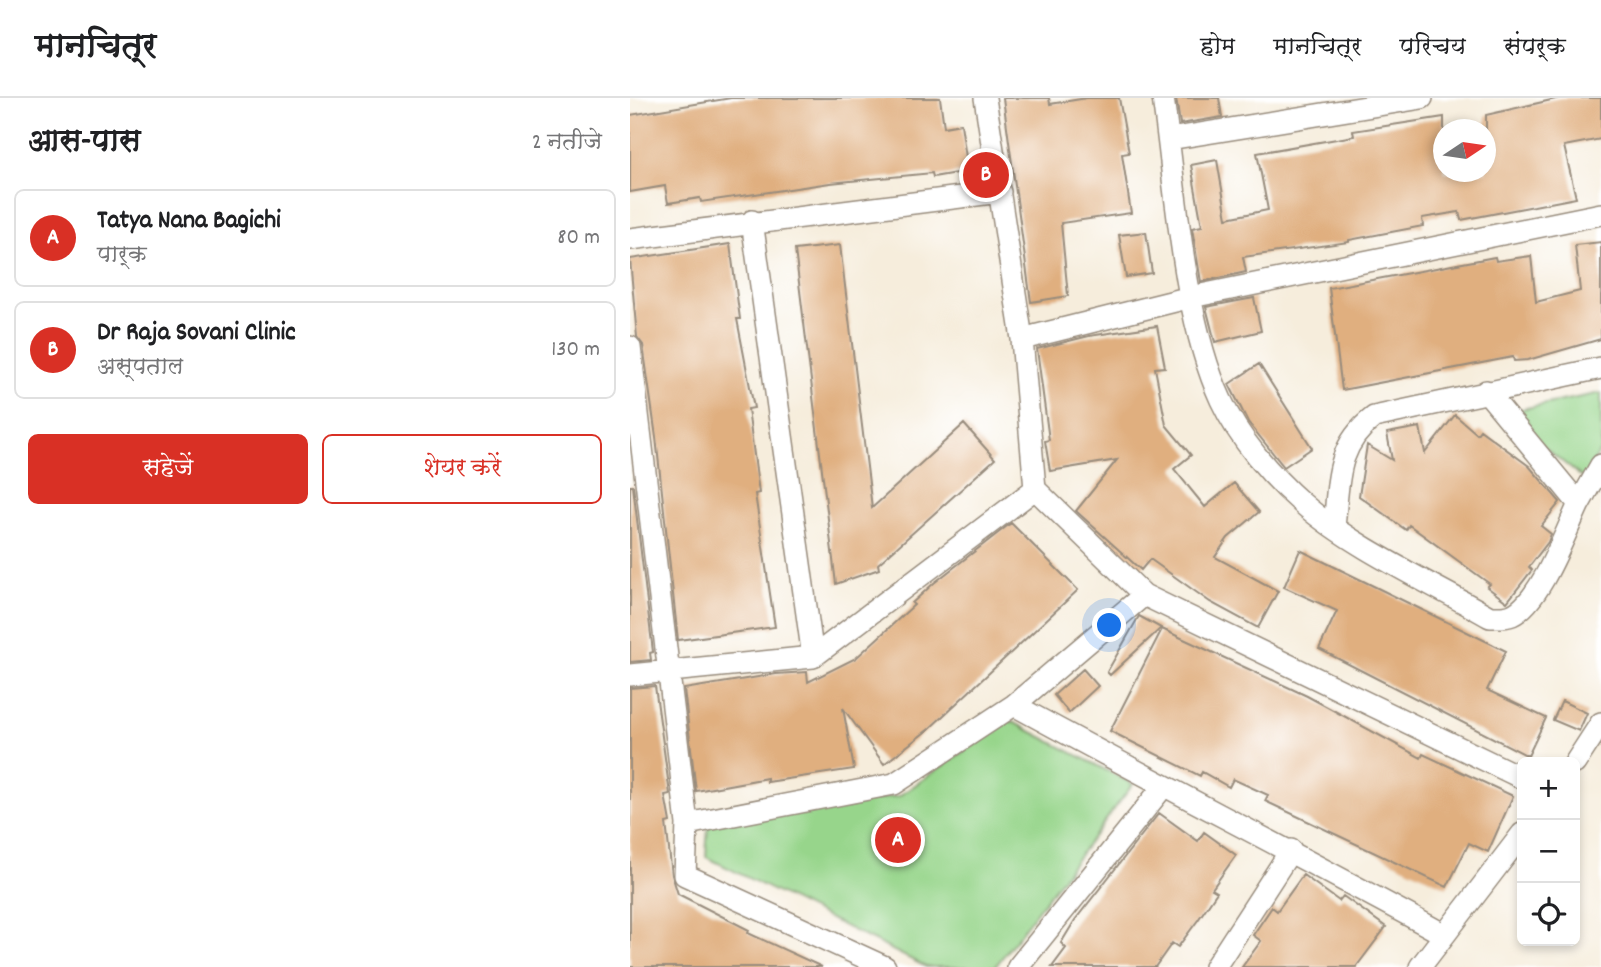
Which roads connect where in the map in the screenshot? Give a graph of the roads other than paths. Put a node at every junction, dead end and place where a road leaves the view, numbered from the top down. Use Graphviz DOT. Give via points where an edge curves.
graph roads {
  1 [pos="985,98"];
  2 [pos="1163,98"];
  3 [pos="1422,98"];
  4 [pos="1300,108"];
  5 [pos="1169,139"];
  6 [pos="1000,192"];
  7 [pos="1601,214"];
  8 [pos="752,222"];
  9 [pos="630,239"];
  10 [pos="1191,297"];
  11 [pos="1022,339"];
  12 [pos="630,347"];
  13 [pos="1601,368"];
  14 [pos="1486,391"];
  15 [pos="1601,465"];
  16 [pos="1035,489"];
  17 [pos="1579,503"];
  18 [pos="1334,527"];
  19 [pos="1144,595"];
  20 [pos="813,657"];
  21 [pos="669,672"];
  22 [pos="630,675"];
  23 [pos="1014,705"];
  24 [pos="1601,723"];
  25 [pos="1579,757"];
  26 [pos="1517,776"];
  27 [pos="1163,787"];
  28 [pos="687,824"];
  29 [pos="1517,840"];
  30 [pos="1291,850"];
  31 [pos="1443,934"];
  32 [pos="885,967"];
  33 [pos="1018,967"];
  34 [pos="1215,967"];
  35 [pos="1420,967"];
  1 -- 6 [label="street"];
  2 -- 5 [label="street"];
  3 -- 4 [label="street"];
  4 -- 5 [label="street"];
  5 -- 10 [label="street"];
  6 -- 8 [label="street"];
  6 -- 11 [label="street"];
  7 -- 10 [label="street"];
  8 -- 9 [label="street"];
  8 -- 20 [label="street"];
  10 -- 11 [label="street"];
  10 -- 18 [label="street" via="1204,353 1222,401 1258,458 1303,504"];
  11 -- 16 [label="street"];
  12 -- 21 [label="street"];
  13 -- 14 [label="street"];
  14 -- 17 [label="street"];
  14 -- 18 [label="street" via="1384,414 1358,429 1341,461"];
  15 -- 17 [label="street"];
  16 -- 19 [label="street"];
  16 -- 20 [label="street"];
  17 -- 18 [label="street" via="1533,596 1508,617 1490,617"];
  19 -- 23 [label="street"];
  19 -- 26 [label="street"];
  20 -- 21 [label="street"];
  21 -- 22 [label="street"];
  21 -- 28 [label="street"];
  23 -- 27 [label="street"];
  23 -- 28 [label="street" via="894,784"];
  24 -- 25 [label="street"];
  27 -- 30 [label="street"];
  27 -- 33 [label="street"];
  28 -- 32 [label="street" via="685,875"];
  29 -- 31 [label="street"];
  30 -- 31 [label="street"];
  30 -- 34 [label="street"];
  31 -- 35 [label="street"];
}
